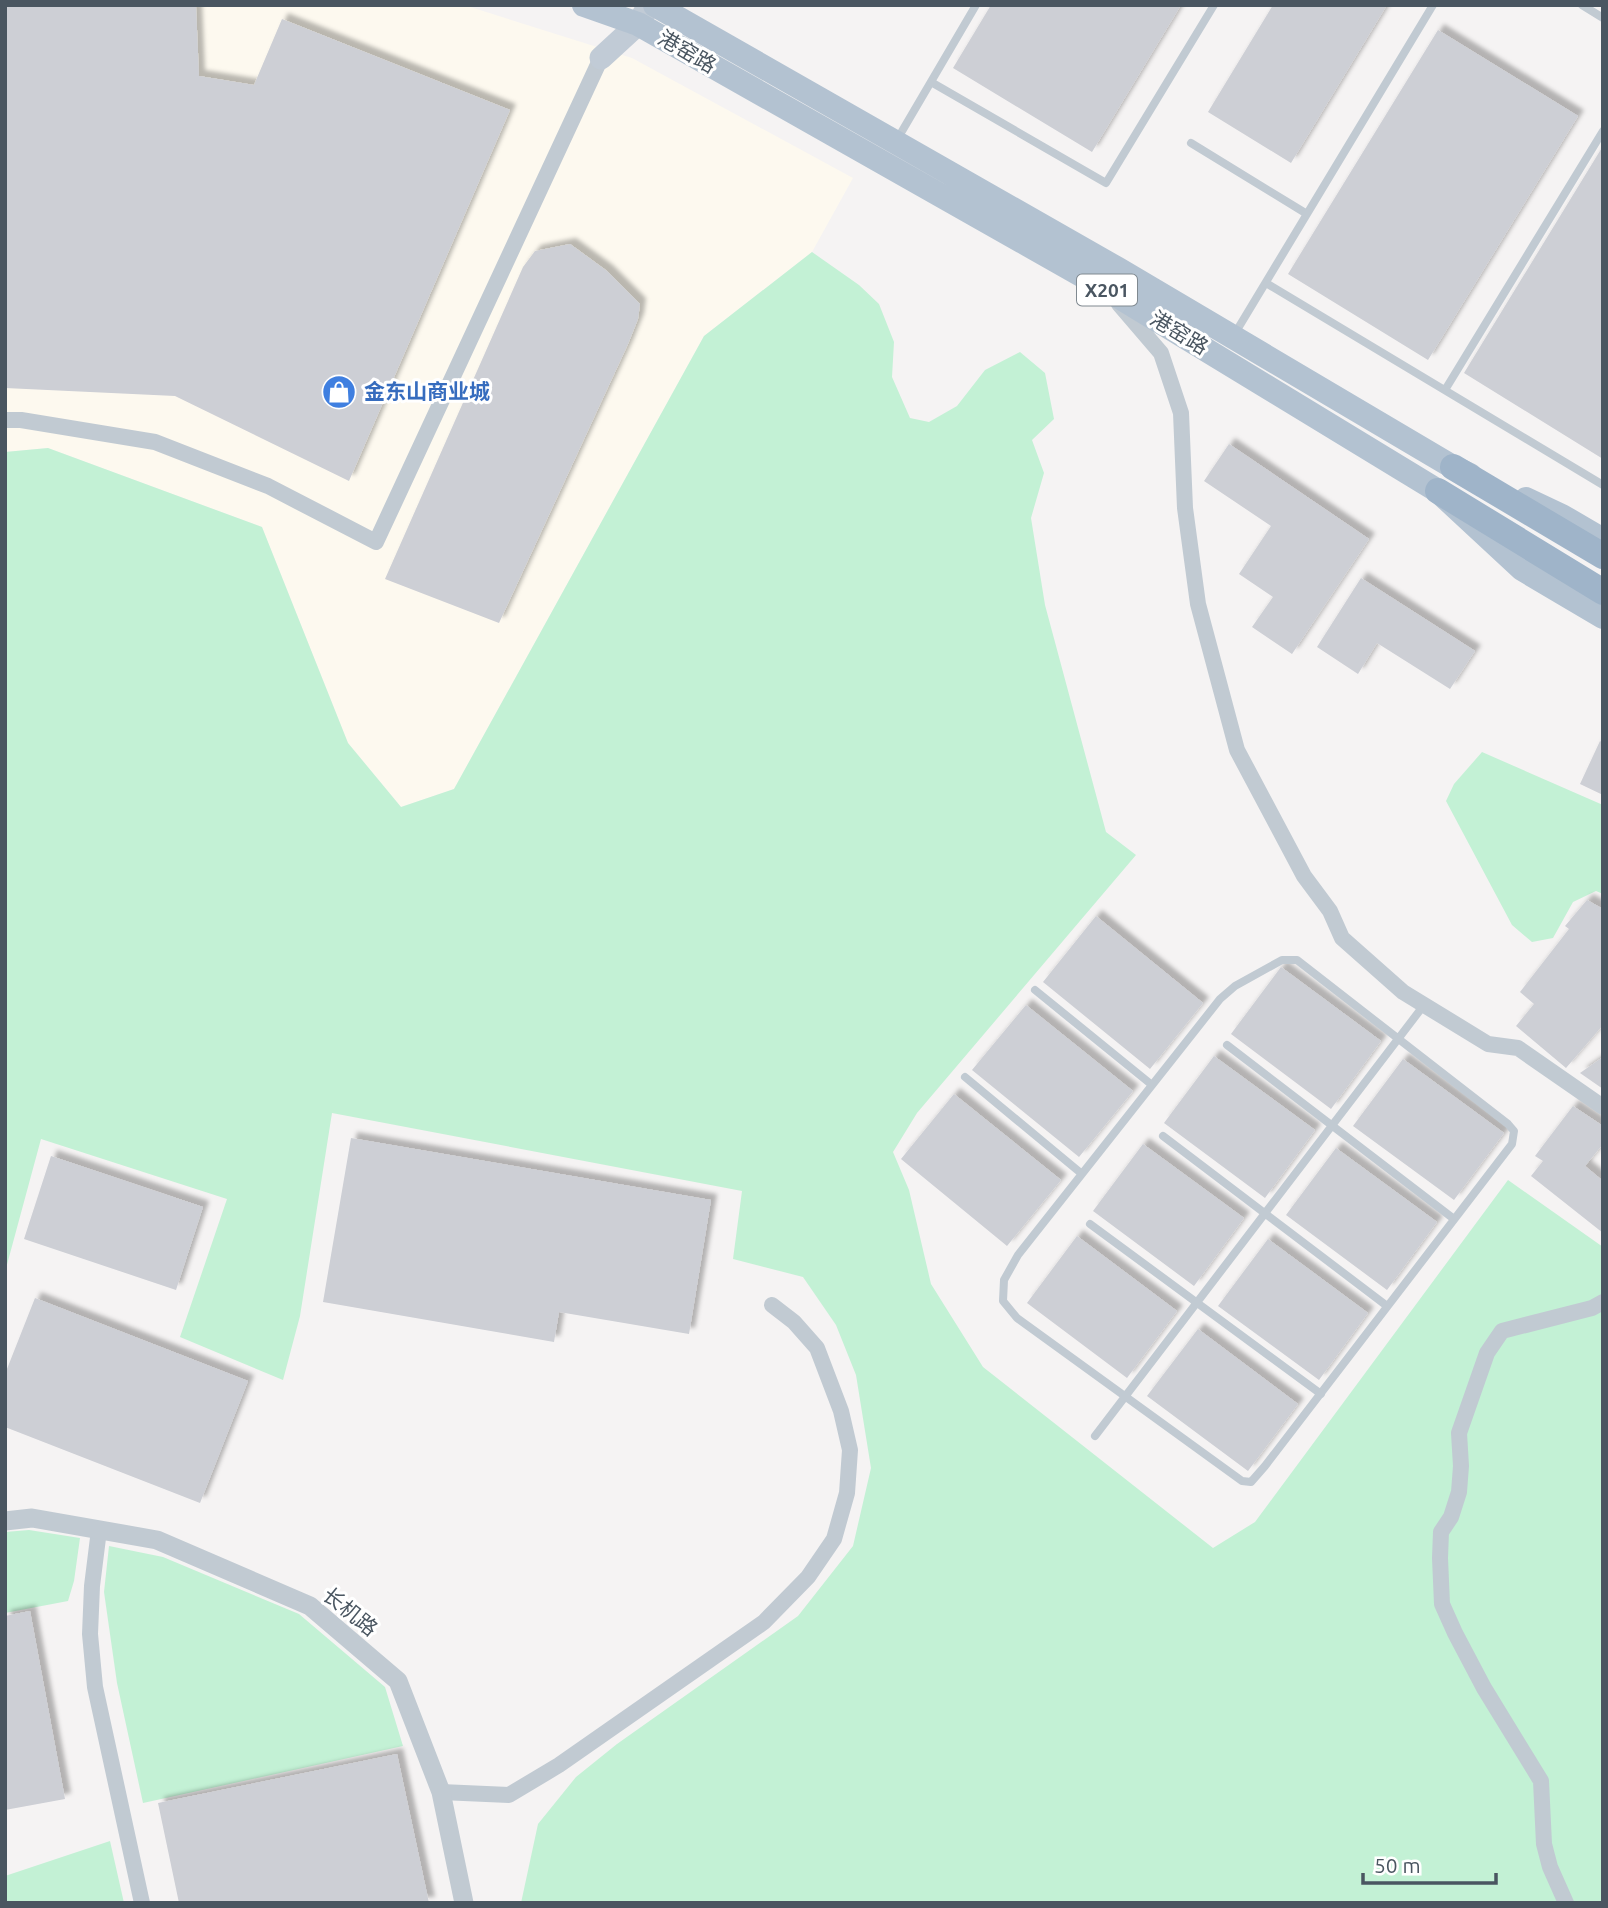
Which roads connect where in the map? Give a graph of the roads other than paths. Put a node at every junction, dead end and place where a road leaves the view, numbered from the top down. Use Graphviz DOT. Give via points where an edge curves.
graph roads {
  1 [pos="584,5"];
  2 [pos="655,5"];
  3 [pos="976,5"];
  4 [pos="1214,5"];
  5 [pos="1433,5"];
  6 [pos="1582,5"];
  7 [pos="632,13"];
  8 [pos="1603,18"];
  9 [pos="601,58"];
  10 [pos="931,82"];
  11 [pos="1603,131"];
  12 [pos="895,143"];
  13 [pos="1191,143"];
  14 [pos="1307,214"];
  15 [pos="1266,283"];
  16 [pos="1106,289"];
  17 [pos="1233,338"];
  18 [pos="1444,390"];
  19 [pos="5,421"];
  20 [pos="1453,467"];
  21 [pos="1603,485"];
  22 [pos="1438,491"];
  23 [pos="1603,540"];
  24 [pos="1603,556"];
  25 [pos="1603,592"];
  26 [pos="1603,617"];
  27 [pos="1035,990"];
  28 [pos="1424,1005"];
  29 [pos="1398,1039"];
  30 [pos="1227,1045"];
  31 [pos="965,1077"];
  32 [pos="1152,1085"];
  33 [pos="1603,1107"];
  34 [pos="1332,1126"];
  35 [pos="1163,1136"];
  36 [pos="1082,1174"];
  37 [pos="1265,1214"];
  38 [pos="1454,1219"];
  39 [pos="1090,1224"];
  40 [pos="1197,1302"];
  41 [pos="1603,1302"];
  42 [pos="772,1305"];
  43 [pos="1387,1306"];
  44 [pos="1321,1394"];
  45 [pos="1125,1396"];
  46 [pos="1095,1436"];
  47 [pos="5,1521"];
  48 [pos="99,1530"];
  49 [pos="441,1792"];
  50 [pos="142,1903"];
  51 [pos="464,1903"];
  52 [pos="1566,1903"];
  1 -- 7 [label="main road, 港窑路 / X201"];
  2 -- 12 [label="main road, 港窑路 / X201"];
  3 -- 10 [label="lane"];
  4 -- 10 [label="lane" via="1106,183"];
  5 -- 14 [label="lane"];
  6 -- 8 [label="lane"];
  7 -- 9 [label="main road"];
  7 -- 16 [label="main road, 港窑路 / X201"];
  9 -- 19 [label="street" via="376,542 268,486 155,442"];
  10 -- 12 [label="lane"];
  11 -- 18 [label="lane"];
  12 -- 17 [label="main road, 港窑路 / X201"];
  13 -- 14 [label="lane"];
  14 -- 15 [label="lane"];
  15 -- 17 [label="lane"];
  15 -- 18 [label="lane"];
  16 -- 22 [label="main road, 港窑路 / X201"];
  16 -- 28 [label="street" via="1161,353 1181,413 1185,508 1198,604 1237,750 1342,938"];
  17 -- 20 [label="main road, 港窑路 / X201"];
  18 -- 21 [label="lane"];
  20 -- 23 [label="main road, 港窑路 / X201" via="1562,516"];
  20 -- 24 [label="highway"];
  22 -- 25 [label="highway"];
  22 -- 26 [label="main road, 港窑路 / X201" via="1522,569"];
  27 -- 32 [label="lane"];
  28 -- 29 [label="lane"];
  28 -- 33 [label="street" via="1488,1044 1518,1048"];
  29 -- 32 [label="lane" via="1297,960 1282,960 1220,999"];
  29 -- 34 [label="lane"];
  29 -- 38 [label="lane" via="1514,1131 1512,1144"];
  30 -- 34 [label="lane"];
  31 -- 36 [label="lane"];
  32 -- 36 [label="lane"];
  34 -- 37 [label="lane"];
  34 -- 38 [label="lane"];
  35 -- 37 [label="lane"];
  36 -- 45 [label="lane" via="1018,1255 1004,1280 1003,1301 1017,1318"];
  37 -- 40 [label="lane"];
  37 -- 43 [label="lane"];
  38 -- 43 [label="lane"];
  39 -- 40 [label="lane"];
  40 -- 44 [label="lane"];
  40 -- 45 [label="lane"];
  41 -- 52 [label="street" via="1502,1331 1487,1353 1459,1433 1460,1492 1441,1532 1442,1604 1484,1688 1541,1781 1544,1844"];
  42 -- 49 [label="street" via="817,1348 841,1412 850,1450 847,1493 834,1539 808,1577 764,1622 570,1757 509,1795"];
  43 -- 44 [label="lane"];
  44 -- 45 [label="lane" via="1251,1482"];
  45 -- 46 [label="lane"];
  47 -- 48 [label="street, 长机路" via="32,1518"];
  48 -- 49 [label="street, 长机路" via="157,1540 310,1606 398,1681"];
  48 -- 50 [label="street" via="90,1634 95,1688"];
  49 -- 51 [label="street, 长机路"];
}
